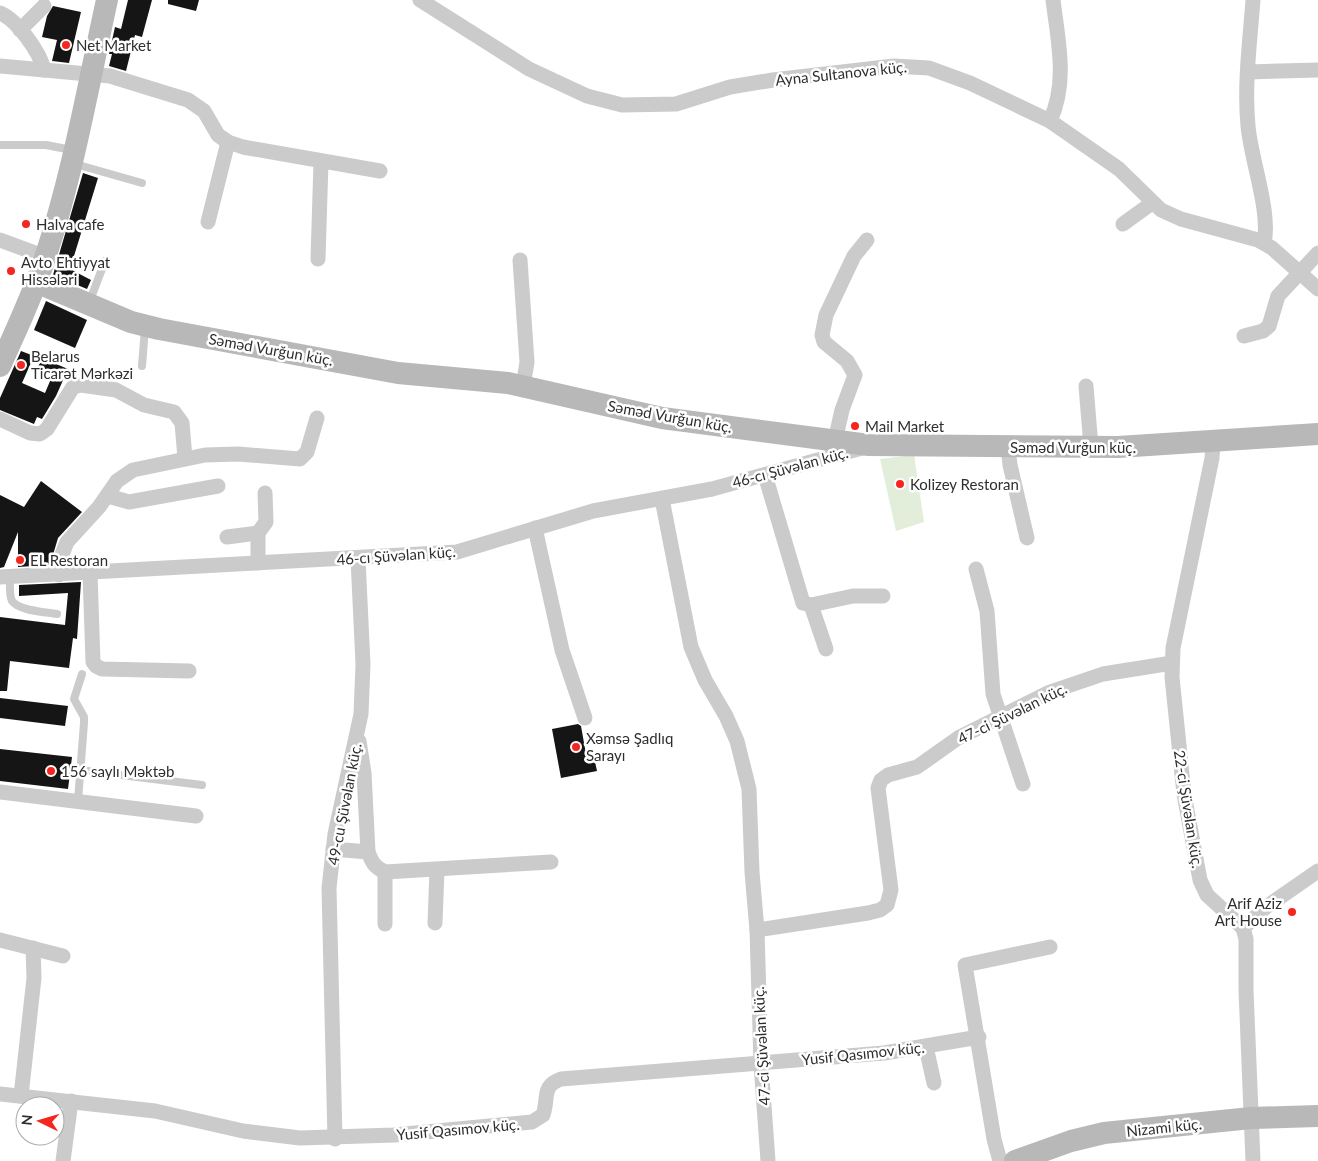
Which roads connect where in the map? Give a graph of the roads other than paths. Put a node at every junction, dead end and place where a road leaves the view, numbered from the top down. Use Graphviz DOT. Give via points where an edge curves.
graph roads {
  1 [pos="107,0"];
  2 [pos="420,0"];
  3 [pos="1053,0"];
  4 [pos="1253,0"];
  5 [pos="44,6"];
  6 [pos="0,13"];
  7 [pos="20,30"];
  8 [pos="0,66"];
  9 [pos="44,70"];
  10 [pos="1318,70"];
  11 [pos="1248,72"];
  12 [pos="91,74"];
  13 [pos="1050,121"];
  14 [pos="228,142"];
  15 [pos="0,145"];
  16 [pos="72,157"];
  17 [pos="321,162"];
  18 [pos="380,171"];
  19 [pos="142,183"];
  20 [pos="1152,203"];
  21 [pos="208,222"];
  22 [pos="1123,224"];
  23 [pos="0,240"];
  24 [pos="867,240"];
  25 [pos="1264,243"];
  26 [pos="1318,253"];
  27 [pos="46,257"];
  28 [pos="318,260"];
  29 [pos="520,260"];
  30 [pos="105,261"];
  31 [pos="1300,272"];
  32 [pos="36,282"];
  33 [pos="1318,289"];
  34 [pos="88,304"];
  35 [pos="145,326"];
  36 [pos="1244,336"];
  37 [pos="0,366"];
  38 [pos="142,366"];
  39 [pos="523,386"];
  40 [pos="1086,386"];
  41 [pos="317,418"];
  42 [pos="0,419"];
  43 [pos="1318,434"];
  44 [pos="810,438"];
  45 [pos="835,441"];
  46 [pos="1213,442"];
  47 [pos="869,445"];
  48 [pos="1008,447"];
  49 [pos="1091,447"];
  50 [pos="185,458"];
  51 [pos="811,463"];
  52 [pos="765,475"];
  53 [pos="218,486"];
  54 [pos="265,492"];
  55 [pos="108,496"];
  56 [pos="662,498"];
  57 [pos="535,528"];
  58 [pos="258,533"];
  59 [pos="227,537"];
  60 [pos="1027,538"];
  61 [pos="358,559"];
  62 [pos="258,563"];
  63 [pos="976,569"];
  64 [pos="90,573"];
  65 [pos="59,575"];
  66 [pos="5,577"];
  67 [pos="883,596"];
  68 [pos="811,605"];
  69 [pos="57,614"];
  70 [pos="826,649"];
  71 [pos="1172,663"];
  72 [pos="189,670"];
  73 [pos="82,674"];
  74 [pos="585,718"];
  75 [pos="1001,718"];
  76 [pos="358,734"];
  77 [pos="80,770"];
  78 [pos="1023,784"];
  79 [pos="202,785"];
  80 [pos="0,792"];
  81 [pos="78,802"];
  82 [pos="196,816"];
  83 [pos="333,848"];
  84 [pos="368,852"];
  85 [pos="551,862"];
  86 [pos="437,870"];
  87 [pos="1318,871"];
  88 [pos="385,872"];
  89 [pos="435,923"];
  90 [pos="385,924"];
  91 [pos="1243,928"];
  92 [pos="757,930"];
  93 [pos="0,940"];
  94 [pos="1050,947"];
  95 [pos="33,948"];
  96 [pos="63,956"];
  97 [pos="979,1037"];
  98 [pos="926,1047"];
  99 [pos="761,1064"];
  100 [pos="934,1083"];
  101 [pos="0,1094"];
  102 [pos="20,1096"];
  103 [pos="65,1100"];
  104 [pos="70,1101"];
  105 [pos="1318,1116"];
  106 [pos="1251,1118"];
  107 [pos="335,1139"];
  108 [pos="63,1161"];
  109 [pos="768,1161"];
  110 [pos="1000,1161"];
  111 [pos="1015,1161"];
  112 [pos="1253,1161"];
  1 -- 12 [label="street"];
  2 -- 13 [label="street, Ayna Sultanova küç." via="510,59 566,87 622,105 664,105 752,83 910,66 929,68 970,83"];
  3 -- 13 [label="street" via="1062,79 1057,106"];
  4 -- 11 [label="street"];
  5 -- 7 [label="street"];
  6 -- 7 [label="street" via="13,19"];
  7 -- 9 [label="street" via="40,58"];
  8 -- 9 [label="street"];
  9 -- 12 [label="street"];
  10 -- 11 [label="street"];
  11 -- 25 [label="street" via="1248,126 1266,224"];
  12 -- 14 [label="street" via="126,79 188,100 198,105 218,135"];
  12 -- 16 [label="street"];
  13 -- 20 [label="street, Ayna Sultanova küç." via="1119,168"];
  14 -- 17 [label="street"];
  14 -- 21 [label="street"];
  15 -- 16 [label="lane" via="46,146"];
  16 -- 19 [label="lane"];
  16 -- 27 [label="street"];
  17 -- 18 [label="street"];
  17 -- 28 [label="street"];
  20 -- 22 [label="street"];
  20 -- 25 [label="street, Ayna Sultanova küç." via="1181,219"];
  23 -- 27 [label="street"];
  24 -- 45 [label="street" via="854,256 822,326 824,342 846,361 855,375"];
  25 -- 31 [label="street, Ayna Sultanova küç."];
  26 -- 31 [label="street"];
  27 -- 32 [label="street"];
  29 -- 39 [label="street" via="527,362"];
  30 -- 34 [label="lane"];
  31 -- 33 [label="street, Ayna Sultanova küç."];
  31 -- 36 [label="street" via="1278,296 1269,326"];
  32 -- 34 [label="street, Səməd Vurğun küç."];
  32 -- 37 [label="street" via="9,338"];
  34 -- 35 [label="street, Səməd Vurğun küç."];
  35 -- 38 [label="lane"];
  35 -- 39 [label="street, Səməd Vurğun küç." via="398,372"];
  39 -- 44 [label="street, Səməd Vurğun küç." via="662,418"];
  40 -- 49 [label="street"];
  41 -- 50 [label="street" via="307,452 300,459 221,454"];
  42 -- 50 [label="street" via="30,433 40,434 47,429 72,387 81,385 116,390 137,402 168,409 179,416"];
  43 -- 46 [label="street, Səməd Vurğun küç."];
  44 -- 45 [label="street, Səməd Vurğun küç."];
  44 -- 51 [label="street"];
  45 -- 47 [label="street, Səməd Vurğun küç."];
  46 -- 49 [label="street, Səməd Vurğun küç."];
  46 -- 71 [label="street, 22-ci Şüvəlan küç."];
  47 -- 48 [label="street, Səməd Vurğun küç."];
  47 -- 51 [label="street, 46-cı Şüvəlan küç."];
  48 -- 49 [label="street, Səməd Vurğun küç."];
  48 -- 60 [label="street"];
  50 -- 55 [label="street" via="133,470 117,481"];
  51 -- 52 [label="street, 46-cı Şüvəlan küç."];
  52 -- 56 [label="street, 46-cı Şüvəlan küç."];
  52 -- 68 [label="street" via="801,600"];
  53 -- 55 [label="street" via="129,502"];
  54 -- 58 [label="street" via="266,522"];
  55 -- 65 [label="street" via="67,542 59,562"];
  56 -- 57 [label="street, 46-cı Şüvəlan küç." via="600,509"];
  56 -- 92 [label="street, 47-ci Şüvəlan küç." via="691,647 726,716 745,768 751,804"];
  57 -- 61 [label="street, 46-cı Şüvəlan küç." via="458,552"];
  57 -- 74 [label="street" via="562,650"];
  58 -- 59 [label="street"];
  58 -- 62 [label="street"];
  61 -- 62 [label="street, 46-cı Şüvəlan küç."];
  61 -- 76 [label="street, 49-cu Şüvəlan küç." via="364,664"];
  62 -- 64 [label="street, 46-cı Şüvəlan küç."];
  63 -- 75 [label="street" via="987,610 994,694"];
  64 -- 65 [label="street, 46-cı Şüvəlan küç."];
  64 -- 72 [label="street" via="93,662 96,666 102,669"];
  65 -- 66 [label="street, 46-cı Şüvəlan küç."];
  66 -- 69 [label="lane" via="13,603"];
  67 -- 68 [label="street" via="852,596"];
  68 -- 70 [label="street"];
  71 -- 75 [label="street, 47-ci Şüvəlan küç." via="1084,680 1050,692"];
  71 -- 91 [label="street, 22-ci Şüvəlan küç." via="1187,818 1200,880 1207,895"];
  73 -- 77 [label="lane" via="74,700 84,717"];
  75 -- 78 [label="street"];
  75 -- 92 [label="street, 47-ci Şüvəlan küç." via="958,738 918,767 881,780 878,798 891,890 887,905 868,913"];
  76 -- 83 [label="street, 49-cu Şüvəlan küç."];
  76 -- 84 [label="street" via="364,773"];
  77 -- 79 [label="lane"];
  77 -- 81 [label="lane"];
  80 -- 81 [label="street"];
  81 -- 82 [label="street"];
  83 -- 84 [label="street"];
  83 -- 107 [label="street, 49-cu Şüvəlan küç." via="330,888"];
  84 -- 88 [label="street" via="372,863"];
  85 -- 86 [label="street"];
  86 -- 88 [label="street"];
  86 -- 89 [label="street"];
  87 -- 91 [label="street" via="1266,907"];
  88 -- 90 [label="street"];
  91 -- 106 [label="street" via="1246,939"];
  92 -- 99 [label="street, 47-ci Şüvəlan küç."];
  93 -- 95 [label="street"];
  94 -- 97 [label="street" via="965,965"];
  95 -- 96 [label="street"];
  95 -- 102 [label="street" via="34,978"];
  97 -- 98 [label="street, Yusif Qasımov küç."];
  97 -- 110 [label="street"];
  98 -- 99 [label="street, Yusif Qasımov küç."];
  98 -- 100 [label="street"];
  99 -- 107 [label="street, Yusif Qasımov küç." via="562,1079 548,1088 543,1115 532,1122"];
  99 -- 109 [label="street, 47-ci Şüvəlan küç."];
  101 -- 102 [label="street, Yusif Qasımov küç."];
  103 -- 104 [label="street, Yusif Qasımov küç."];
  104 -- 107 [label="street, Yusif Qasımov küç." via="155,1111 262,1134"];
  104 -- 108 [label="street"];
  105 -- 106 [label="street, Nizami küç."];
  106 -- 111 [label="street, Nizami küç." via="1104,1133"];
  106 -- 112 [label="street"];
}
